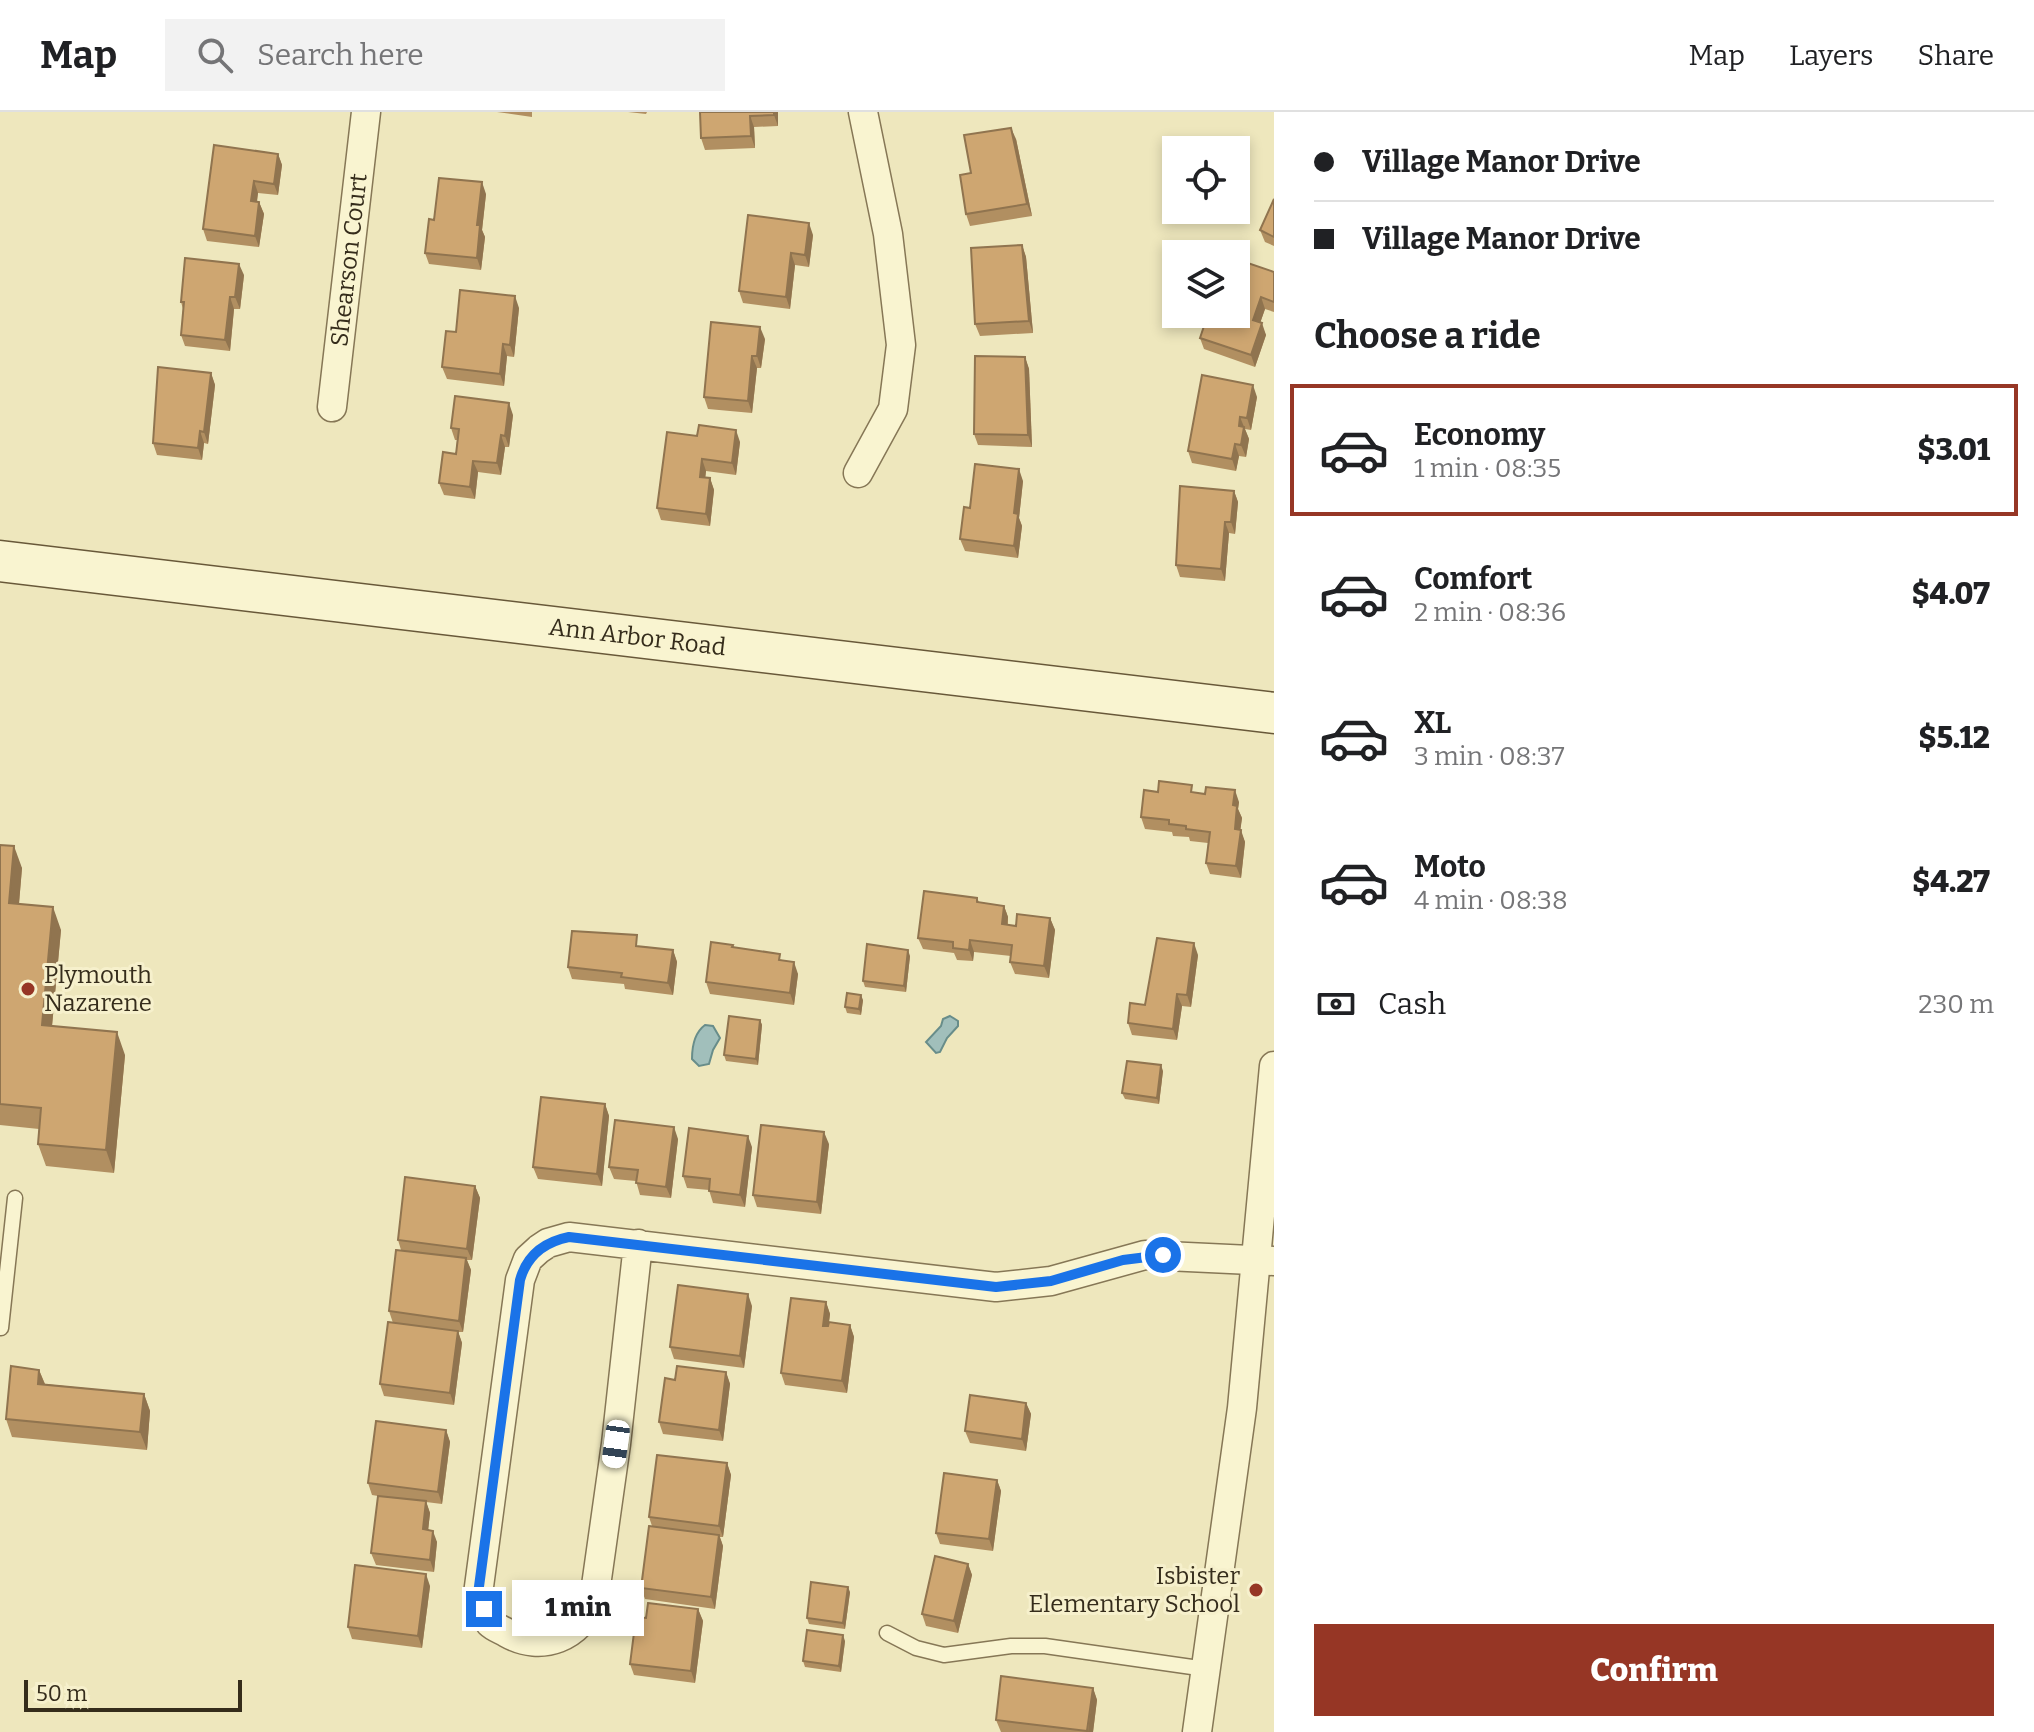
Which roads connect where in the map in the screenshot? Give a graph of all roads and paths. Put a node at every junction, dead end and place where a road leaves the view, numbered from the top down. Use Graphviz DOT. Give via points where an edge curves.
graph roads {
  1 [pos="366,112"];
  2 [pos="863,112"];
  3 [pos="332,407"];
  4 [pos="858,473"];
  5 [pos="0,561"];
  6 [pos="1274,713"];
  7 [pos="1274,1066"];
  8 [pos="15,1198"];
  9 [pos="638,1244"];
  10 [pos="1264,1260"];
  11 [pos="1,1328"];
  12 [pos="887,1633"];
  13 [pos="1206,1669"];
  14 [pos="1197,1732"];
  1 -- 3 [label="street, Shearson Court"];
  2 -- 4 [label="street" via="888,234 901,345 893,409"];
  5 -- 6 [label="main road, Ann Arbor Road"];
  7 -- 10 [label="street"];
  8 -- 11 [label="lane"];
  9 -- 9 [label="street" via="558,1239 539,1249 523,1269 478,1594 491,1624 518,1639 549,1642 564,1636 577,1628 594,1600"];
  9 -- 10 [label="street" via="996,1287 1051,1281 1145,1255"];
  10 -- 13 [label="street"];
  12 -- 13 [label="lane" via="944,1655 1045,1646"];
  13 -- 14 [label="street"];
}
